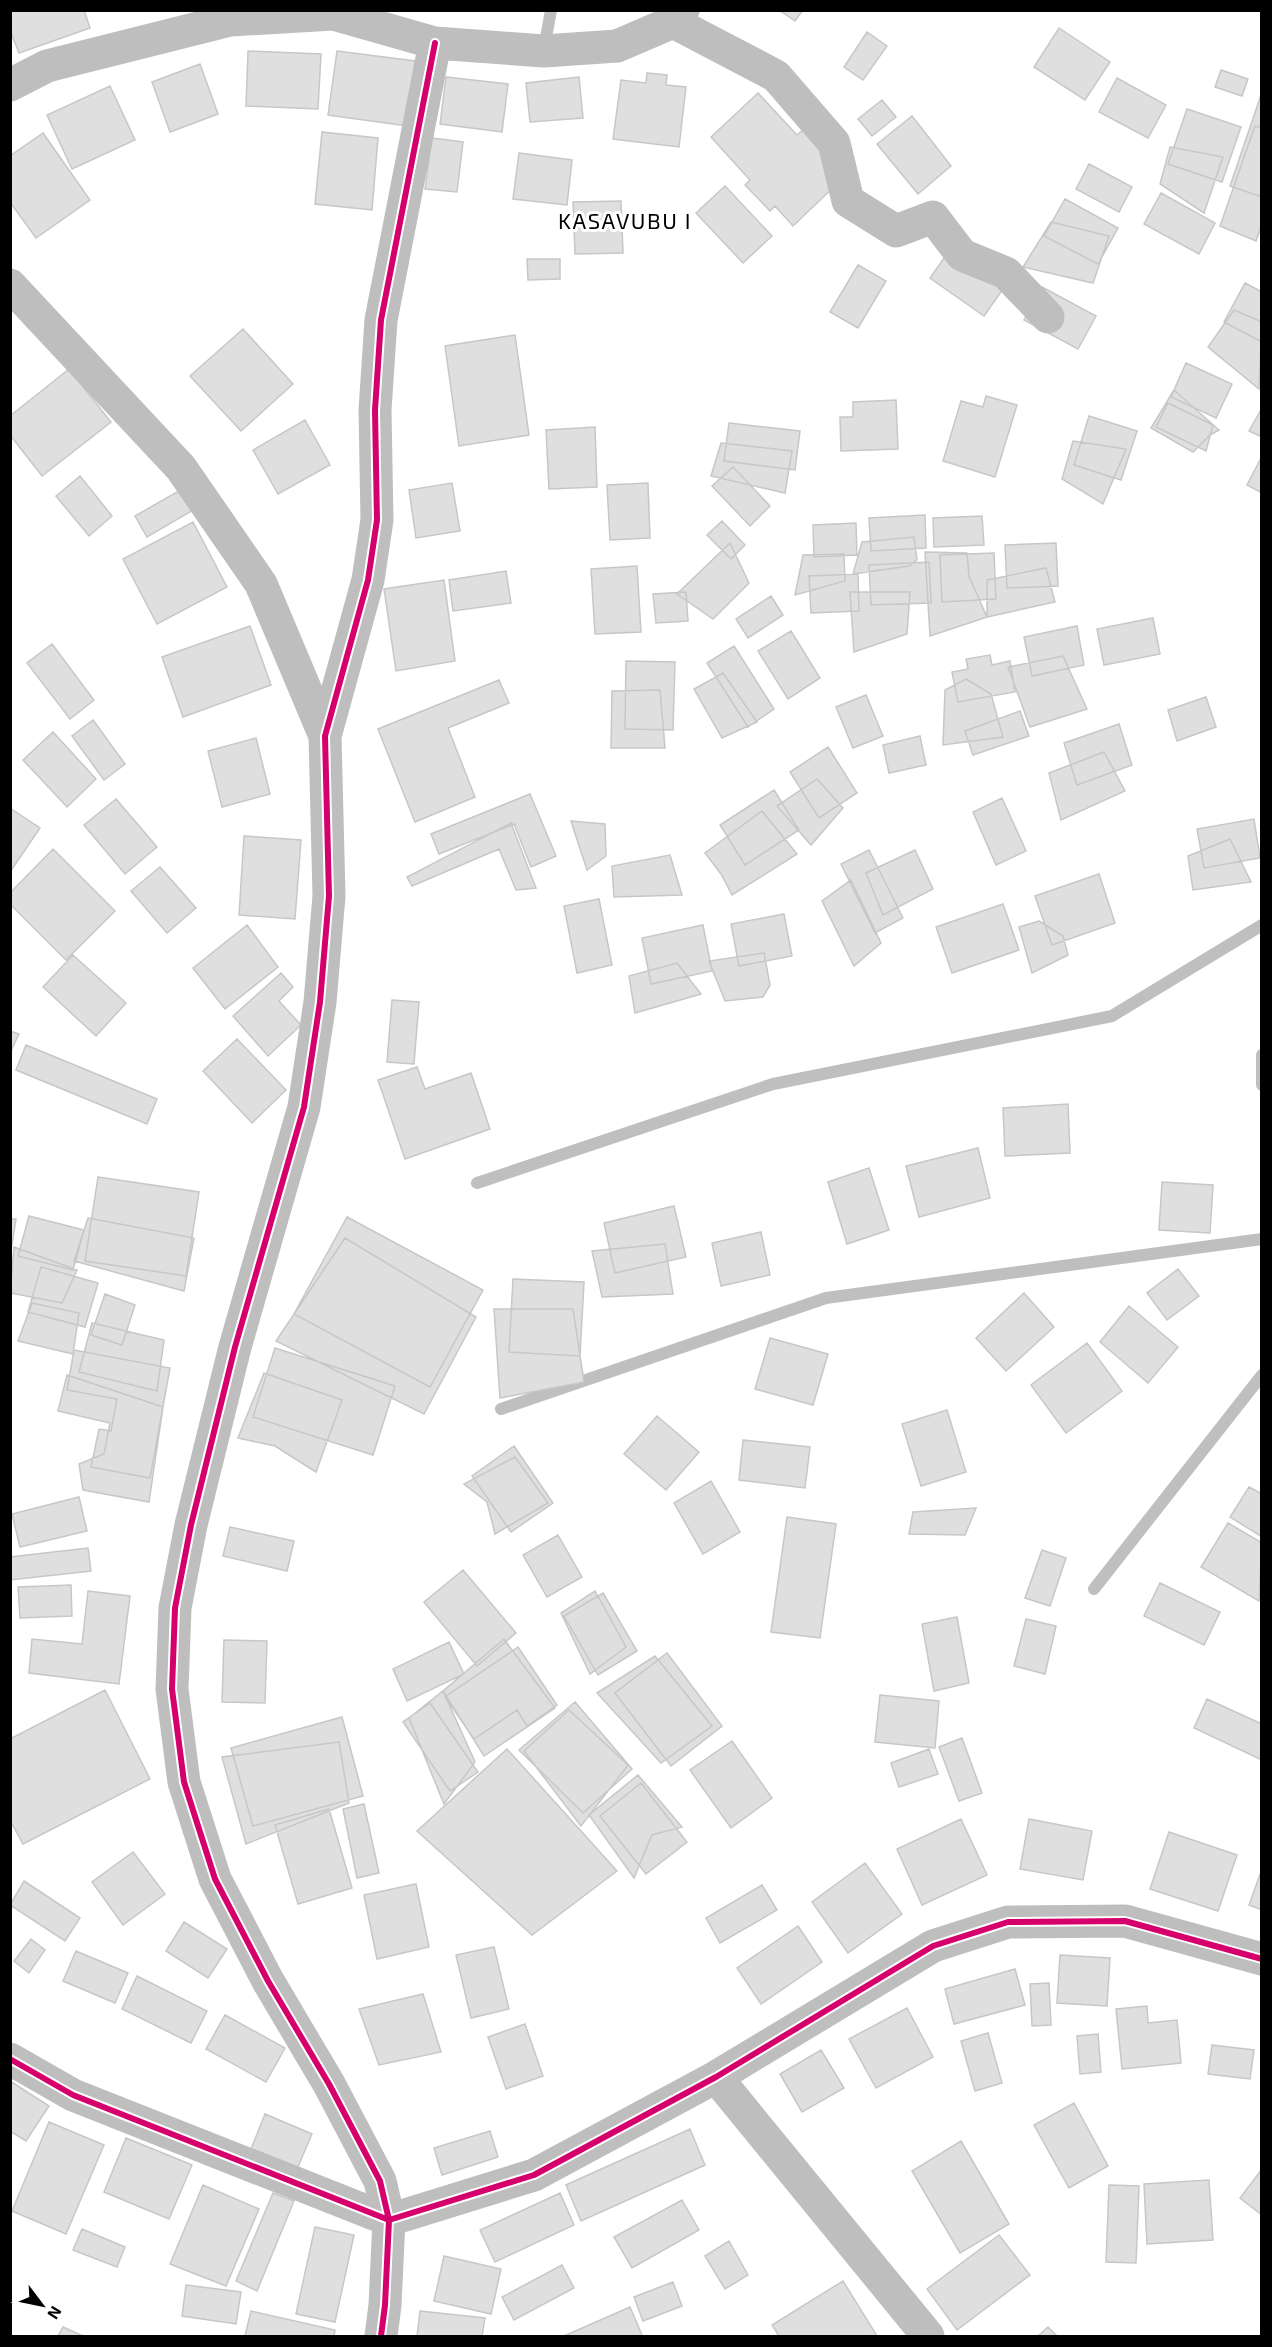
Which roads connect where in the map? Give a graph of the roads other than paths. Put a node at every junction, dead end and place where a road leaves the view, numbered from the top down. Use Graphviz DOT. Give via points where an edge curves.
graph roads {
  1 [pos="678,16"];
  2 [pos="435,43"];
  3 [pos="10,85"];
  4 [pos="10,285"];
  5 [pos="1048,317"];
  6 [pos="325,736"];
  7 [pos="1262,1959"];
  8 [pos="10,2059"];
  9 [pos="716,2077"];
  10 [pos="388,2220"];
  11 [pos="381,2337"];
  12 [pos="928,2337"];
  1 -- 2 [label="street" via="617,46 543,51"];
  1 -- 5 [label="street" via="776,76 834,143 848,201 896,231 933,217 962,255 1006,273"];
  2 -- 3 [label="street" via="333,14 230,20 47,66"];
  2 -- 6 [label="street" via="381,320 375,410 377,520 369,580"];
  4 -- 6 [label="street" via="181,468 261,584"];
  6 -- 10 [label="street" via="329,897 320,1002 304,1107 238,1336 191,1525 175,1608 172,1689 184,1782 215,1879 380,2181"];
  7 -- 9 [label="street" via="1125,1921 1008,1922 933,1946"];
  8 -- 10 [label="street" via="73,2096"];
  9 -- 10 [label="street" via="534,2175"];
  9 -- 12 [label="street"];
  10 -- 11 [label="street"];
}
